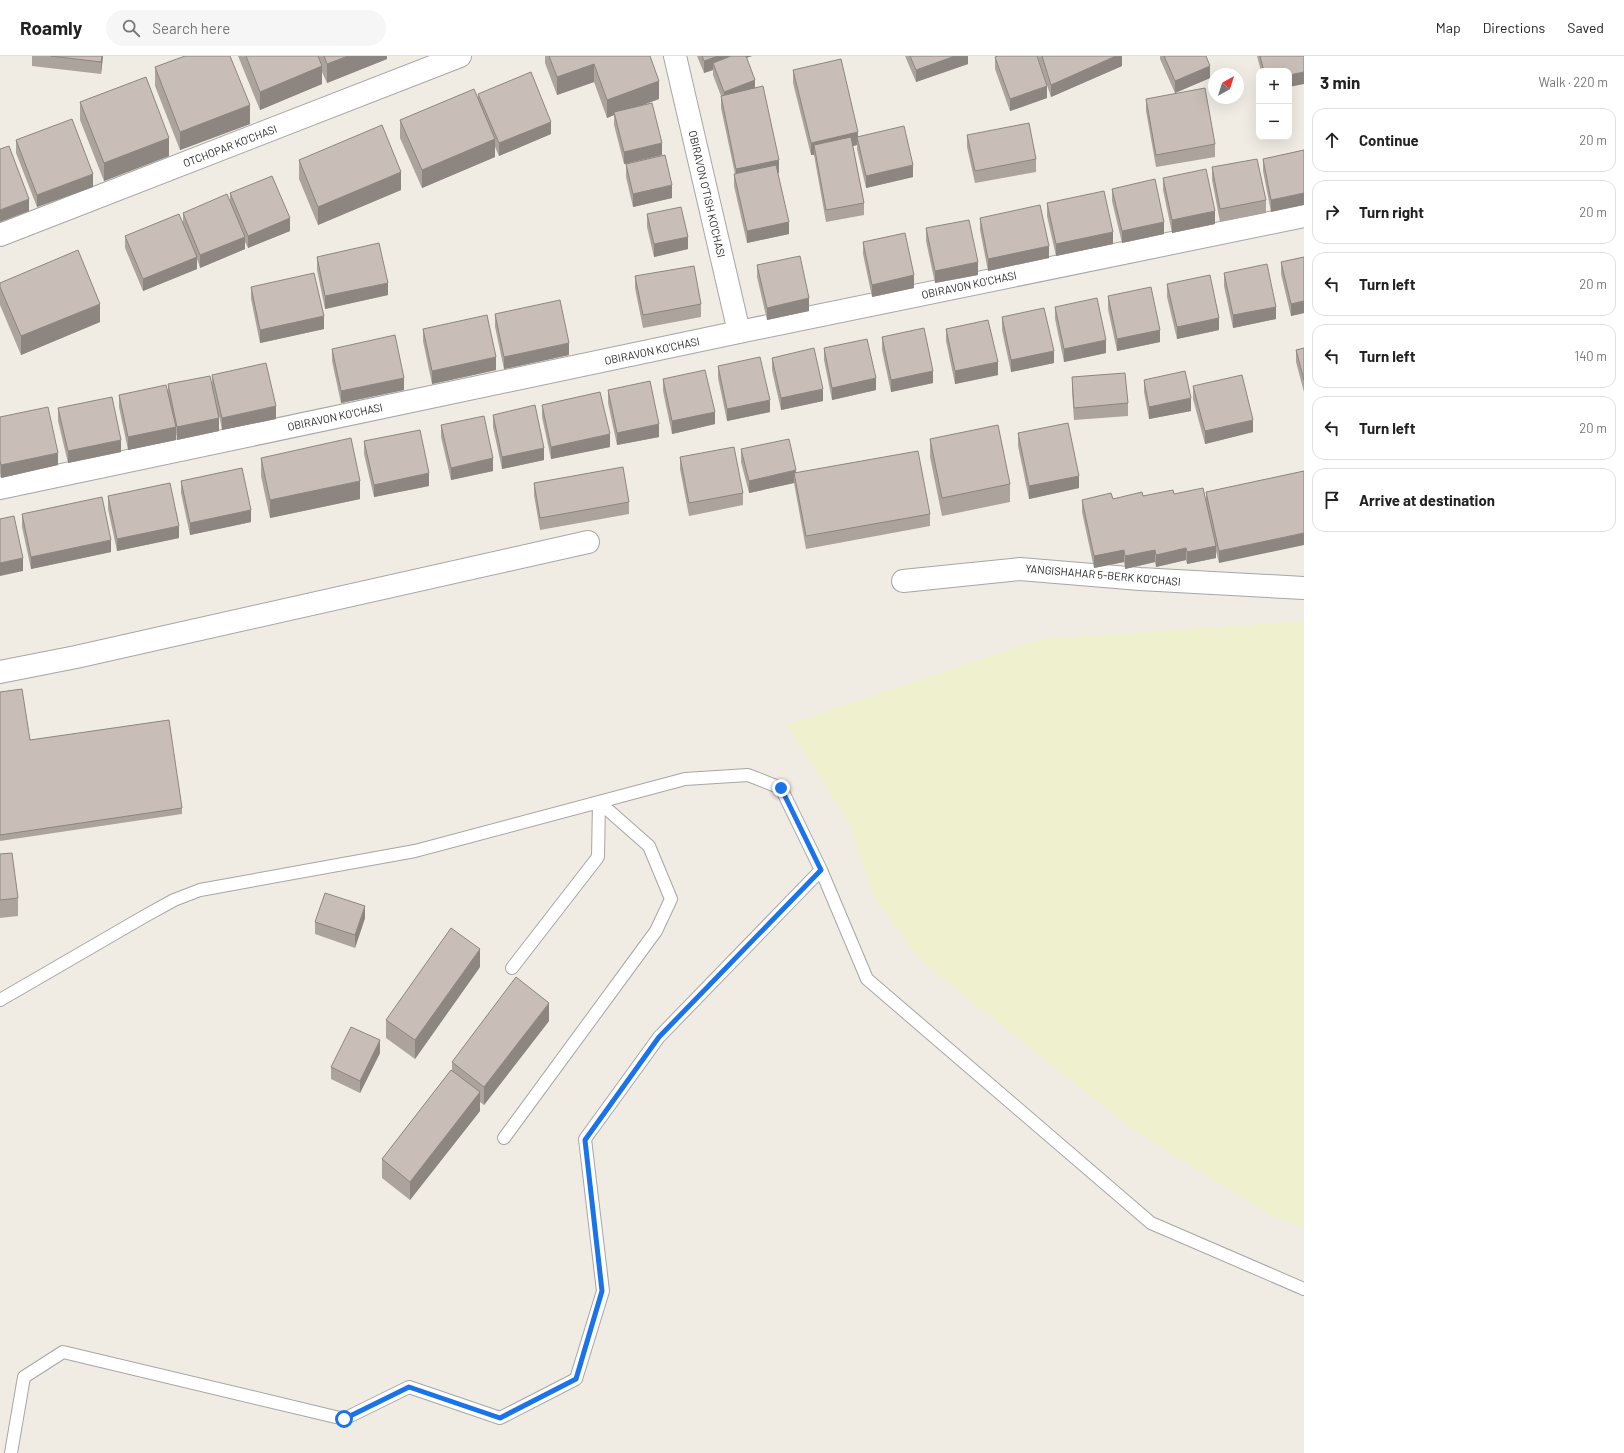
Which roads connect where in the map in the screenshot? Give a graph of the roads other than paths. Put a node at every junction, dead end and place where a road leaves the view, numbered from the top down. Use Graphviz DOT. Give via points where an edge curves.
graph roads {
  1 [pos="460,56"];
  2 [pos="675,56"];
  3 [pos="1304,216"];
  4 [pos="0,235"];
  5 [pos="739,332"];
  6 [pos="0,488"];
  7 [pos="588,542"];
  8 [pos="903,581"];
  9 [pos="1304,588"];
  10 [pos="0,672"];
  11 [pos="599,802"];
  12 [pos="821,870"];
  13 [pos="512,968"];
  14 [pos="0,1000"];
  15 [pos="504,1138"];
  16 [pos="1304,1289"];
  17 [pos="11,1453"];
  1 -- 4 [label="street, OTCHOPAR KO'CHASI"];
  2 -- 5 [label="street, OBIRAVON O'TISH KO'CHASI"];
  3 -- 5 [label="street, OBIRAVON KO'CHASI"];
  5 -- 6 [label="street, OBIRAVON KO'CHASI"];
  7 -- 10 [label="street"];
  8 -- 9 [label="street, YANGISHAHAR 5-BERK KO'CHASI" via="1020,569"];
  11 -- 12 [label="lane" via="685,779 748,775 781,788"];
  11 -- 13 [label="lane" via="598,857"];
  11 -- 14 [label="lane" via="415,851 200,890 144,916"];
  11 -- 15 [label="lane" via="649,846 671,899 656,931"];
  12 -- 16 [label="lane" via="867,979 1151,1223"];
  12 -- 17 [label="lane" via="659,1037 585,1140 602,1291 576,1379 500,1418 409,1387 344,1419 63,1352 24,1377"];
}
